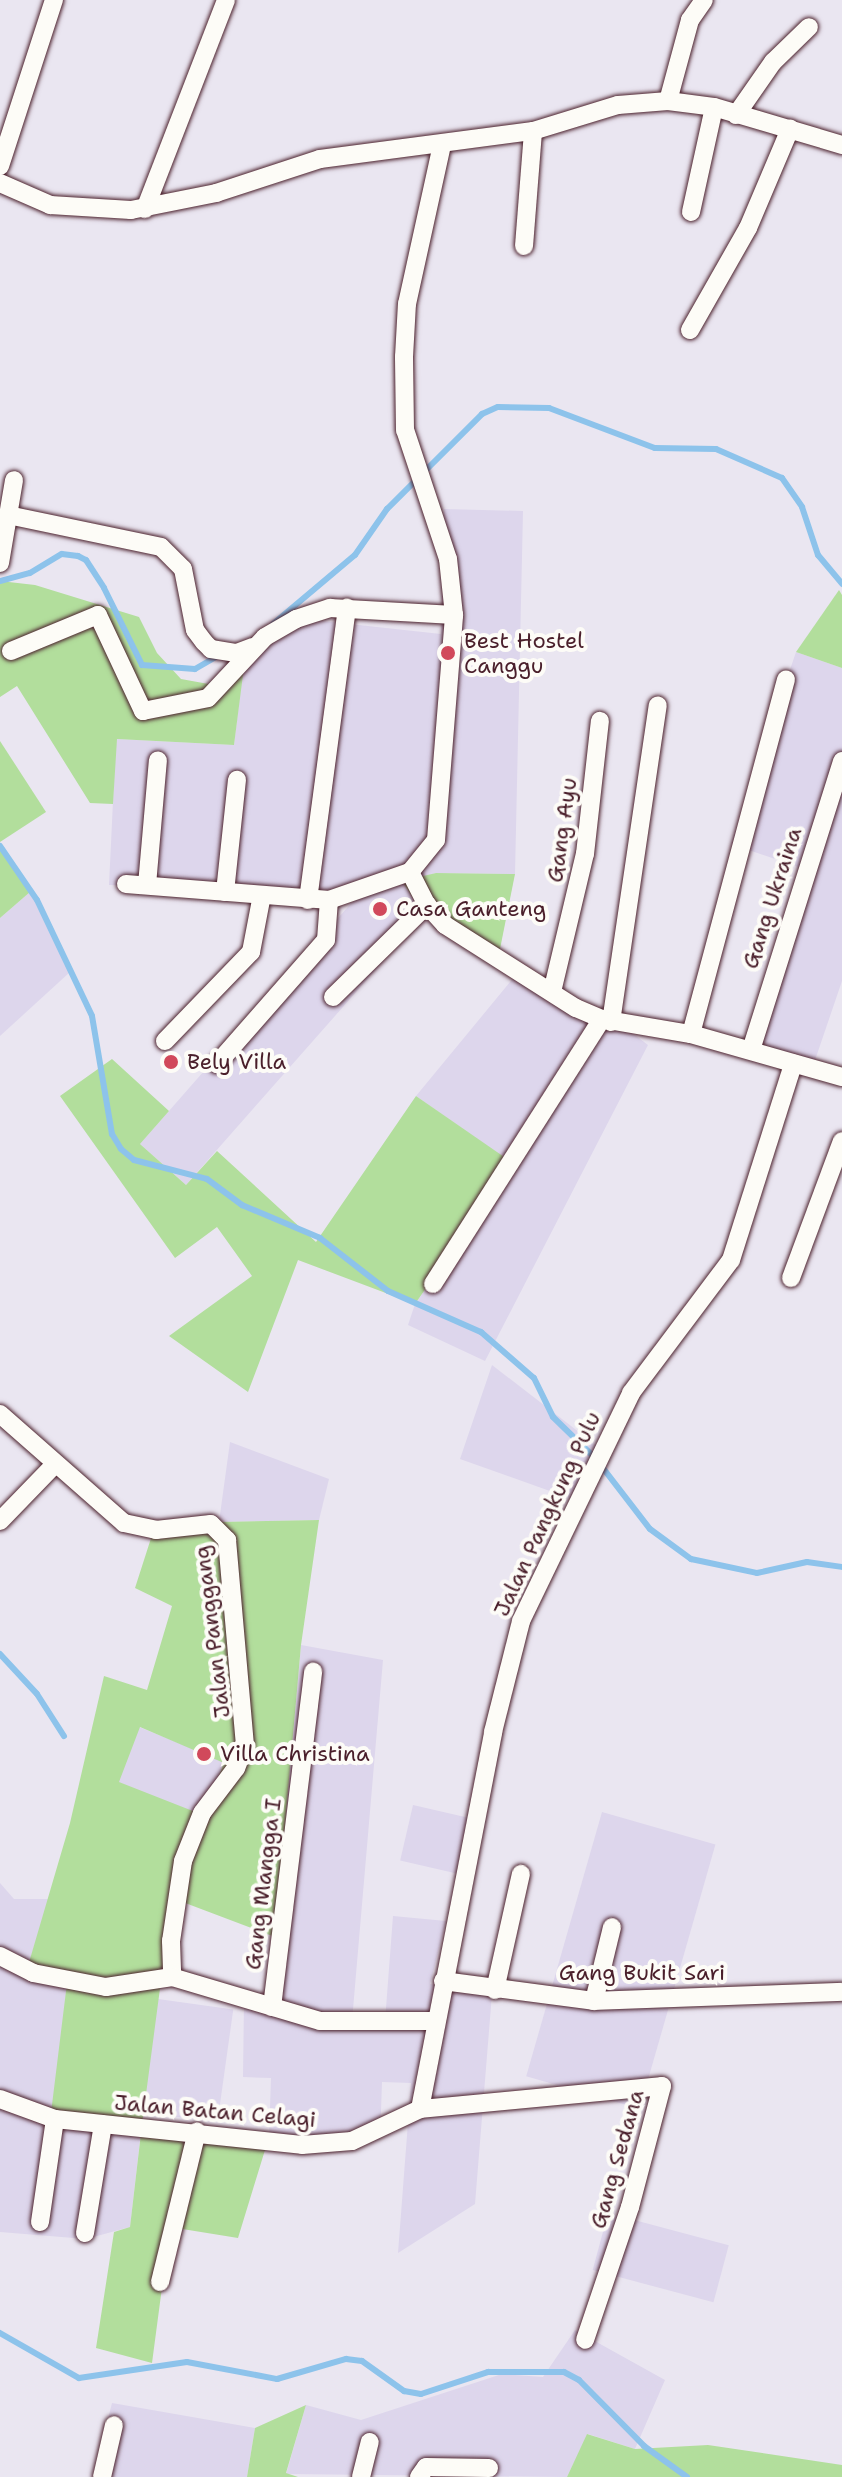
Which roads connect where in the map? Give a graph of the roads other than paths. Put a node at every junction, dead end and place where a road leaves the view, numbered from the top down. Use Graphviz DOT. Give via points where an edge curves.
graph roads {
  1 [pos="54,0"];
  2 [pos="226,0"];
  3 [pos="704,0"];
  4 [pos="809,27"];
  5 [pos="668,101"];
  6 [pos="714,107"];
  7 [pos="736,115"];
  8 [pos="790,129"];
  9 [pos="533,131"];
  10 [pos="442,145"];
  11 [pos="842,145"];
  12 [pos="0,166"];
  13 [pos="0,183"];
  14 [pos="145,209"];
  15 [pos="691,212"];
  16 [pos="524,246"];
  17 [pos="690,330"];
  18 [pos="14,480"];
  19 [pos="8,515"];
  20 [pos="0,563"];
  21 [pos="347,608"];
  22 [pos="454,615"];
  23 [pos="253,647"];
  24 [pos="11,651"];
  25 [pos="786,679"];
  26 [pos="658,705"];
  27 [pos="600,721"];
  28 [pos="158,760"];
  29 [pos="842,761"];
  30 [pos="237,780"];
  31 [pos="410,872"];
  32 [pos="126,884"];
  33 [pos="147,885"];
  34 [pos="225,892"];
  35 [pos="262,895"];
  36 [pos="308,900"];
  37 [pos="329,900"];
  38 [pos="427,905"];
  39 [pos="552,992"];
  40 [pos="333,997"];
  41 [pos="607,1020"];
  42 [pos="691,1034"];
  43 [pos="165,1041"];
  44 [pos="751,1050"];
  45 [pos="217,1064"];
  46 [pos="793,1064"];
  47 [pos="842,1077"];
  48 [pos="842,1141"];
  49 [pos="791,1278"];
  50 [pos="433,1284"];
  51 [pos="0,1414"];
  52 [pos="54,1465"];
  53 [pos="0,1521"];
  54 [pos="313,1671"];
  55 [pos="521,1874"];
  56 [pos="612,1927"];
  57 [pos="0,1956"];
  58 [pos="172,1977"];
  59 [pos="443,1981"];
  60 [pos="495,1990"];
  61 [pos="842,1992"];
  62 [pos="594,2001"];
  63 [pos="272,2007"];
  64 [pos="436,2021"];
  65 [pos="1,2104"];
  66 [pos="420,2109"];
  67 [pos="55,2119"];
  68 [pos="103,2124"];
  69 [pos="197,2131"];
  70 [pos="40,2222"];
  71 [pos="85,2233"];
  72 [pos="160,2282"];
  73 [pos="585,2340"];
  74 [pos="114,2425"];
  75 [pos="370,2442"];
  76 [pos="489,2468"];
  77 [pos="102,2477"];
  78 [pos="361,2477"];
  79 [pos="419,2477"];
  1 -- 12 [label="street"];
  2 -- 14 [label="street"];
  3 -- 5 [label="street" via="690,20"];
  4 -- 7 [label="street" via="773,62"];
  5 -- 6 [label="street"];
  5 -- 9 [label="street" via="618,105"];
  6 -- 7 [label="street"];
  6 -- 15 [label="street"];
  7 -- 8 [label="street"];
  8 -- 11 [label="street"];
  8 -- 17 [label="street" via="748,228"];
  9 -- 10 [label="street"];
  9 -- 16 [label="street"];
  10 -- 14 [label="street" via="320,159 216,193"];
  10 -- 22 [label="street" via="407,304 405,430 448,559"];
  13 -- 14 [label="street" via="50,205 109,212"];
  18 -- 19 [label="street"];
  19 -- 20 [label="street"];
  19 -- 23 [label="street" via="161,547 183,569 195,630 204,642 211,649 237,653"];
  21 -- 22 [label="street"];
  21 -- 23 [label="street" via="296,619"];
  21 -- 36 [label="street"];
  22 -- 31 [label="street" via="436,840"];
  23 -- 24 [label="street" via="208,698 143,711 98,615"];
  25 -- 42 [label="street"];
  26 -- 41 [label="street"];
  27 -- 39 [label="street, Gang Ayu" via="585,854"];
  28 -- 33 [label="street"];
  29 -- 44 [label="street, Gang Ukraina"];
  30 -- 34 [label="street"];
  31 -- 37 [label="street"];
  31 -- 38 [label="street"];
  32 -- 33 [label="street"];
  33 -- 34 [label="street"];
  34 -- 35 [label="street"];
  35 -- 36 [label="street"];
  35 -- 43 [label="street" via="251,952"];
  36 -- 37 [label="street"];
  37 -- 45 [label="street" via="326,940"];
  38 -- 39 [label="street" via="445,925"];
  38 -- 40 [label="street"];
  39 -- 41 [label="street"];
  41 -- 42 [label="street"];
  41 -- 50 [label="street"];
  42 -- 44 [label="street"];
  44 -- 46 [label="street"];
  46 -- 47 [label="street"];
  46 -- 59 [label="street, Jalan Pangkung Pulu" via="731,1260 631,1393 521,1621 508,1659"];
  48 -- 49 [label="street"];
  51 -- 52 [label="street, Jalan Panggang"];
  52 -- 53 [label="street"];
  52 -- 58 [label="street, Jalan Panggang" via="124,1523 156,1530 211,1524 227,1540 245,1745 236,1768 202,1813 188,1847 174,1910"];
  54 -- 63 [label="street, Gang Mangga I"];
  55 -- 60 [label="street"];
  56 -- 62 [label="street"];
  57 -- 58 [label="street" via="33,1973 93,1985 126,1987"];
  58 -- 63 [label="street"];
  59 -- 60 [label="street, Gang Bukit Sari"];
  59 -- 64 [label="street, Jalan Pangkung Pulu"];
  60 -- 62 [label="street, Gang Bukit Sari"];
  61 -- 62 [label="street, Gang Bukit Sari"];
  63 -- 64 [label="street" via="320,2021"];
  64 -- 66 [label="street, Jalan Pangkung Pulu"];
  65 -- 67 [label="street, Jalan Batan Celagi"];
  66 -- 69 [label="street, Jalan Batan Celagi" via="373,2133 328,2145"];
  66 -- 73 [label="street, Gang Sedana" via="662,2086 634,2193"];
  67 -- 68 [label="street, Jalan Batan Celagi"];
  67 -- 70 [label="street"];
  68 -- 69 [label="street, Jalan Batan Celagi"];
  68 -- 71 [label="street"];
  69 -- 72 [label="street"];
  74 -- 77 [label="street"];
  75 -- 78 [label="street"];
  76 -- 79 [label="street" via="426,2467"];
}
